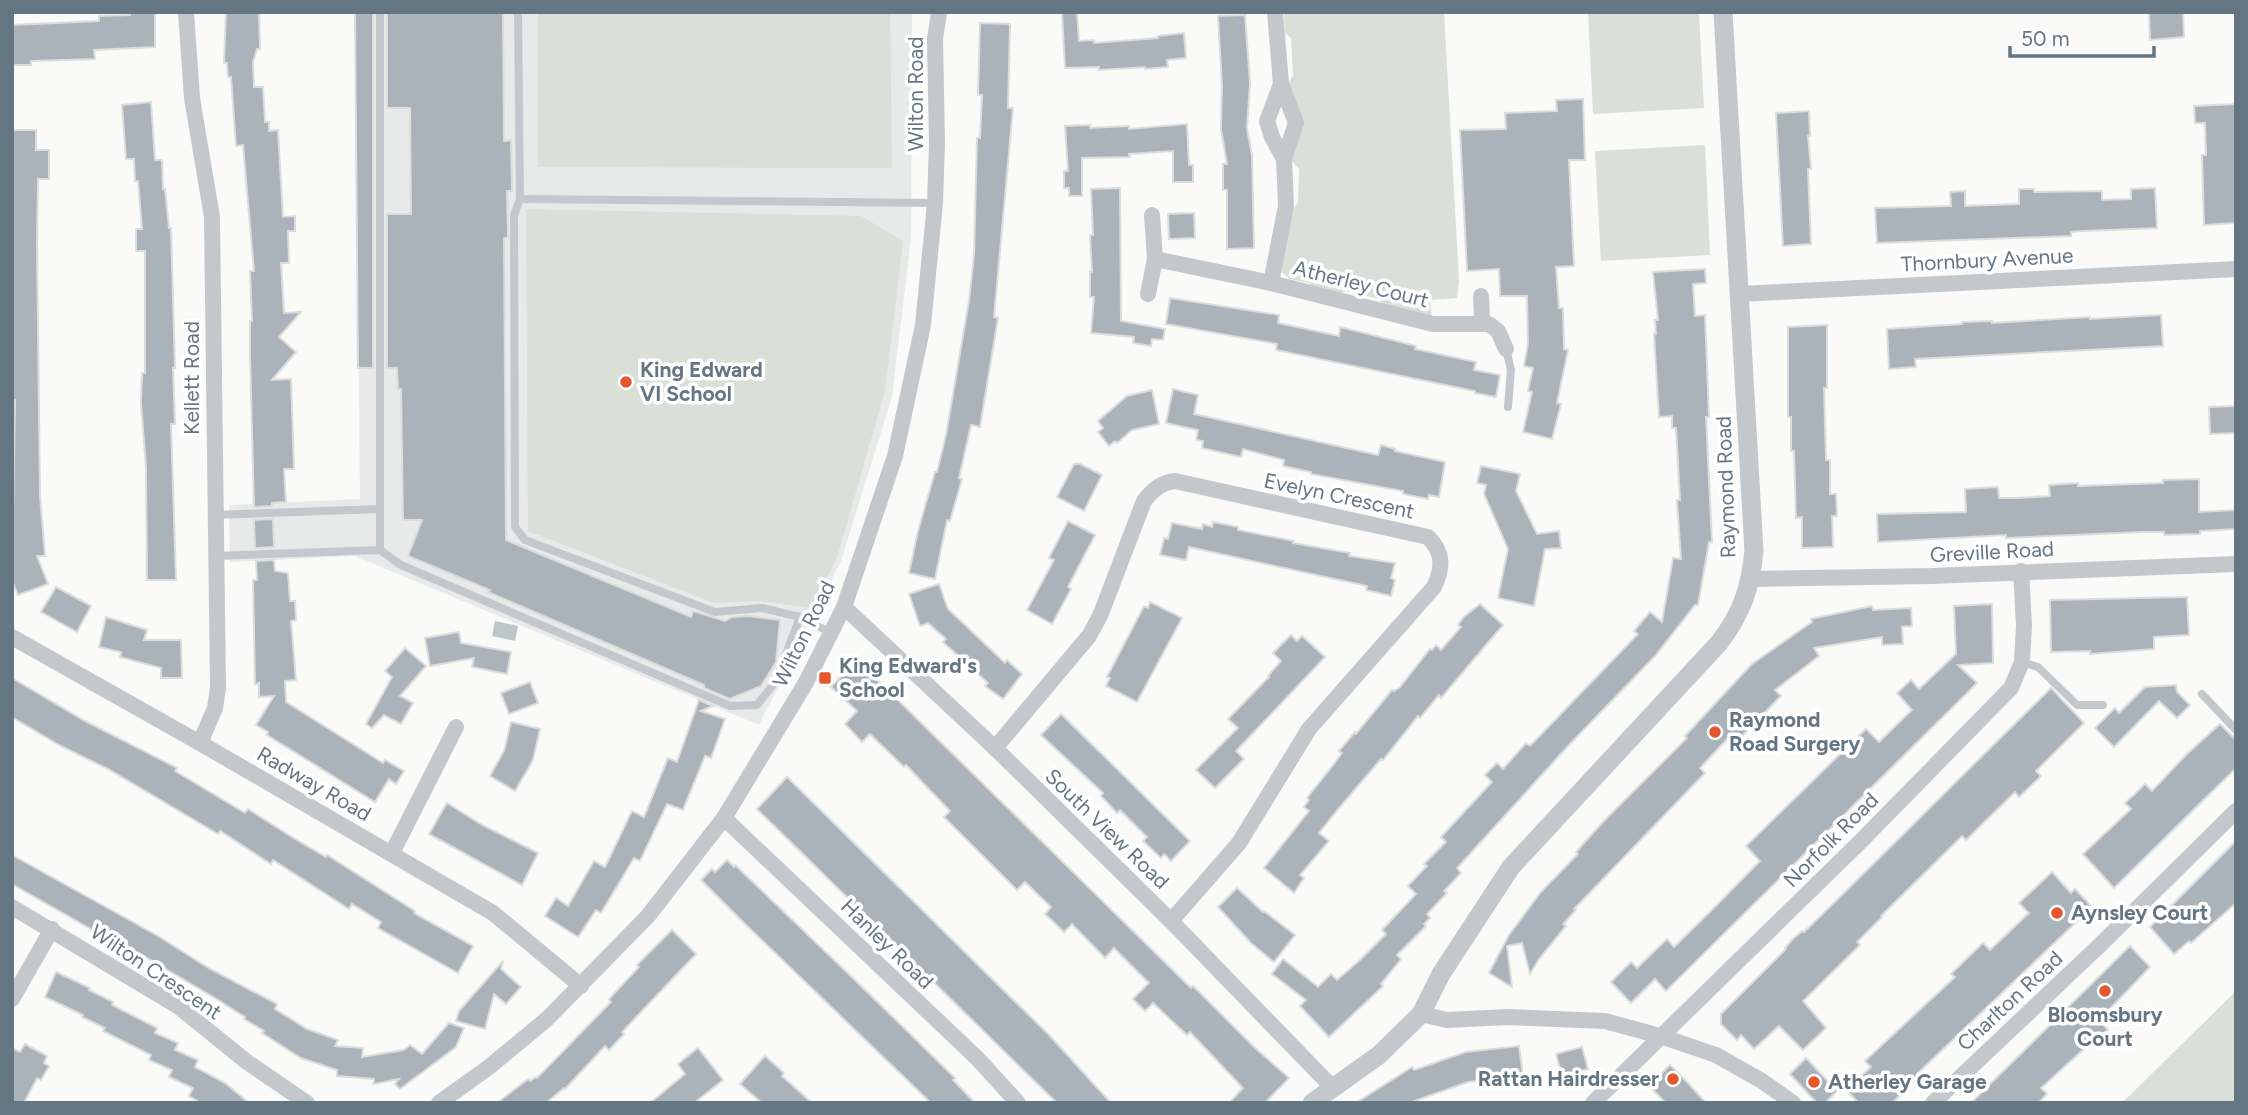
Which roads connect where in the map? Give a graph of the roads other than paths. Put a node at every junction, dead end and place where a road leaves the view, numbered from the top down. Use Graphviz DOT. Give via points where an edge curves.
graph roads {
  1 [pos="186,12"];
  2 [pos="380,12"];
  3 [pos="518,12"];
  4 [pos="939,12"];
  5 [pos="1275,12"];
  6 [pos="1723,12"];
  7 [pos="1281,84"];
  8 [pos="1284,159"];
  9 [pos="520,199"];
  10 [pos="935,203"];
  11 [pos="1152,215"];
  12 [pos="1156,259"];
  13 [pos="2236,269"];
  14 [pos="1271,283"];
  15 [pos="1148,294"];
  16 [pos="1741,294"];
  17 [pos="1481,296"];
  18 [pos="1482,322"];
  19 [pos="1506,349"];
  20 [pos="1508,407"];
  21 [pos="380,509"];
  22 [pos="214,515"];
  23 [pos="380,550"];
  24 [pos="215,556"];
  25 [pos="2236,564"];
  26 [pos="2021,571"];
  27 [pos="1751,579"];
  28 [pos="844,607"];
  29 [pos="800,617"];
  30 [pos="831,634"];
  31 [pos="12,638"];
  32 [pos="2022,662"];
  33 [pos="2202,694"];
  34 [pos="2103,705"];
  35 [pos="456,727"];
  36 [pos="2236,730"];
  37 [pos="200,743"];
  38 [pos="995,748"];
  39 [pos="2236,811"];
  40 [pos="724,818"];
  41 [pos="391,853"];
  42 [pos="12,907"];
  43 [pos="1171,921"];
  44 [pos="52,929"];
  45 [pos="582,986"];
  46 [pos="12,999"];
  47 [pos="1421,1014"];
  48 [pos="1660,1036"];
  49 [pos="1332,1088"];
  50 [pos="307,1103"];
  51 [pos="439,1103"];
  52 [pos="1018,1103"];
  53 [pos="1312,1103"];
  54 [pos="1593,1103"];
  55 [pos="1793,1103"];
  56 [pos="1933,1103"];
  1 -- 22 [label="street, Kellett Road" via="192,98 212,217"];
  2 -- 21 [label="lane"];
  3 -- 9 [label="lane"];
  4 -- 10 [label="street, Wilton Road"];
  5 -- 7 [label="street, Atherley Court"];
  6 -- 16 [label="street, Raymond Road"];
  7 -- 8 [label="street, Atherley Court" via="1296,123"];
  7 -- 8 [label="street, Atherley Court" via="1267,121"];
  8 -- 14 [label="street, Atherley Court" via="1286,206"];
  9 -- 10 [label="lane"];
  9 -- 29 [label="lane" via="514,215 516,527 525,540 715,612 762,608"];
  10 -- 28 [label="street, Wilton Road" via="923,325 895,456"];
  11 -- 12 [label="street"];
  12 -- 14 [label="street, Atherley Court"];
  12 -- 15 [label="street"];
  13 -- 16 [label="street, Thornbury Avenue"];
  14 -- 18 [label="street, Atherley Court" via="1433,324"];
  16 -- 27 [label="street, Raymond Road" via="1754,551"];
  17 -- 18 [label="street"];
  18 -- 19 [label="street" via="1498,331"];
  19 -- 20 [label="lane" via="1511,370"];
  21 -- 22 [label="lane"];
  21 -- 23 [label="lane"];
  22 -- 24 [label="street, Kellett Road"];
  23 -- 24 [label="lane"];
  23 -- 29 [label="lane" via="401,565 730,706 757,705 776,681"];
  24 -- 37 [label="street, Kellett Road" via="218,688"];
  25 -- 26 [label="street, Greville Road"];
  26 -- 27 [label="street, Greville Road"];
  26 -- 32 [label="street, Norfolk Road"];
  27 -- 47 [label="street, Raymond Road" via="1744,603 1719,643 1511,867 1441,974"];
  28 -- 30 [label="street, Wilton Road"];
  28 -- 38 [label="street, South View Road"];
  29 -- 30 [label="lane"];
  30 -- 40 [label="street, Wilton Road"];
  31 -- 37 [label="street, Radway Road"];
  32 -- 34 [label="lane" via="2038,667 2077,705"];
  32 -- 48 [label="street, Norfolk Road" via="2011,688"];
  33 -- 36 [label="lane"];
  35 -- 41 [label="street"];
  37 -- 41 [label="street, Radway Road"];
  38 -- 43 [label="street, South View Road"];
  38 -- 43 [label="street, Evelyn Crescent" via="1089,636 1144,501 1163,483 1175,481 1428,537 1437,545 1442,559 1434,587 1309,729 1239,843"];
  39 -- 56 [label="street, Charlton Road"];
  40 -- 45 [label="street, Wilton Road" via="648,916"];
  40 -- 52 [label="street, Hanley Road" via="978,1059"];
  41 -- 45 [label="street, Radway Road" via="493,914"];
  42 -- 44 [label="street, Wilton Crescent"];
  43 -- 49 [label="street, South View Road"];
  44 -- 46 [label="street"];
  44 -- 50 [label="street, Wilton Crescent" via="179,1007"];
  45 -- 51 [label="street, Wilton Road" via="489,1067"];
  47 -- 48 [label="street" via="1447,1020 1605,1021"];
  47 -- 49 [label="street, Raymond Road" via="1379,1055"];
  48 -- 54 [label="street, Norfolk Road"];
  48 -- 55 [label="street" via="1716,1055"];
  49 -- 53 [label="street, Raymond Road"];
}
